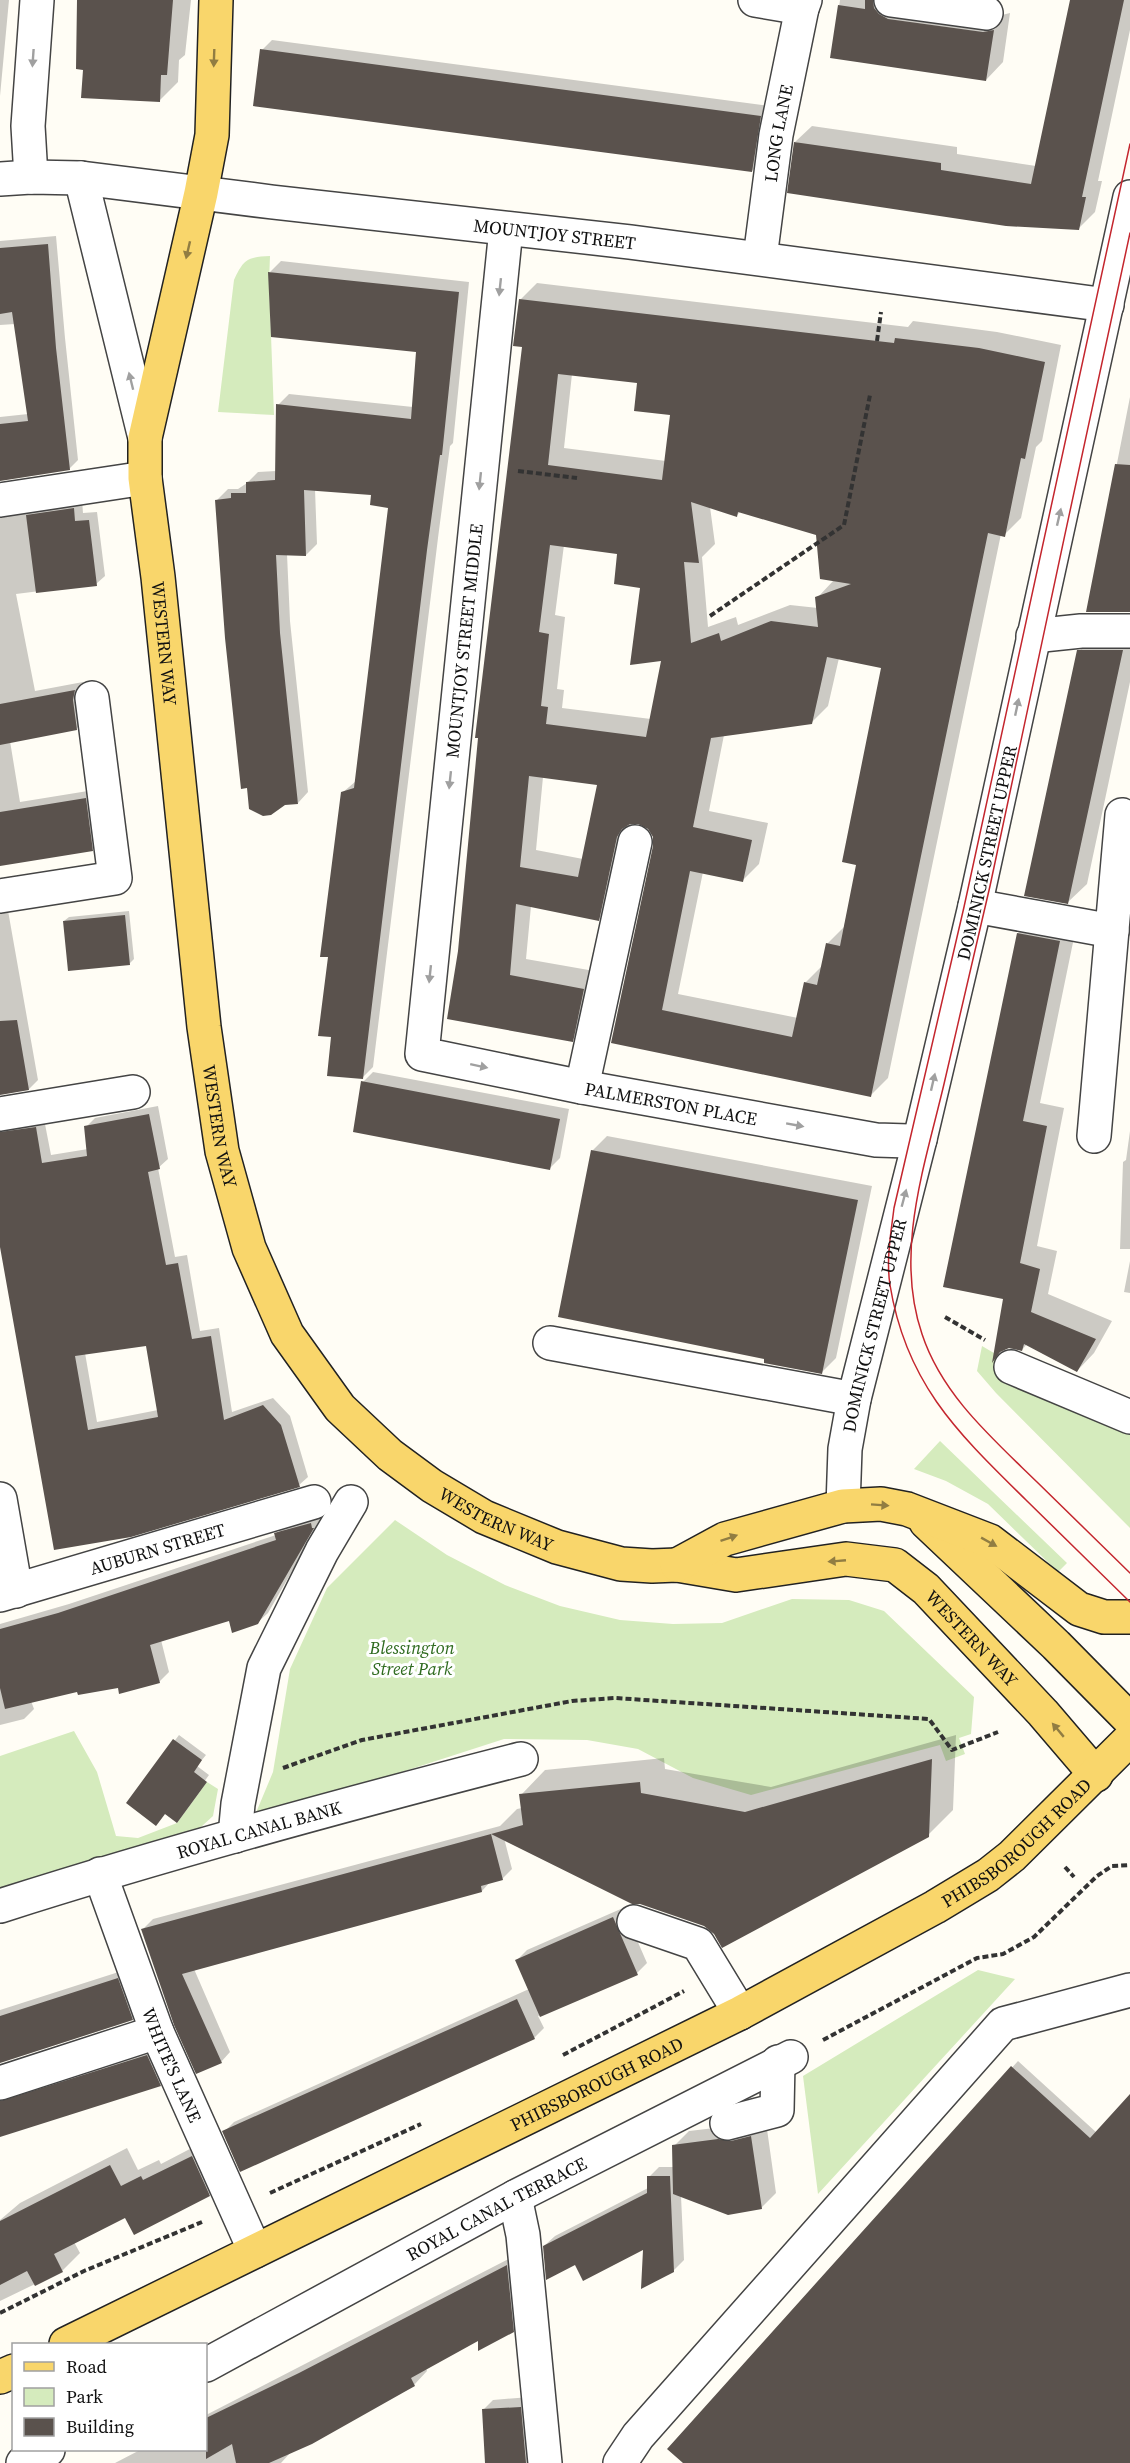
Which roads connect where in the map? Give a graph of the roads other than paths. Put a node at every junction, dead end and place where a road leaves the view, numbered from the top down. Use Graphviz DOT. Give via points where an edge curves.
graph roads {
  1 [pos="37,0"];
  2 [pos="216,0"];
  3 [pos="755,0"];
  4 [pos="891,0"];
  5 [pos="804,4"];
  6 [pos="986,13"];
  7 [pos="16,178"];
  8 [pos="81,178"];
  9 [pos="201,193"];
  10 [pos="1130,197"];
  11 [pos="506,229"];
  12 [pos="759,258"];
  13 [pos="1107,305"];
  14 [pos="145,438"];
  15 [pos="145,478"];
  16 [pos="0,500"];
  17 [pos="1130,631"];
  18 [pos="1033,636"];
  19 [pos="92,698"];
  20 [pos="1122,815"];
  21 [pos="635,842"];
  22 [pos="0,896"];
  23 [pos="975,906"];
  24 [pos="1113,931"];
  25 [pos="422,1054"];
  26 [pos="582,1087"];
  27 [pos="133,1092"];
  28 [pos="0,1114"];
  29 [pos="1094,1136"];
  30 [pos="920,1139"];
  31 [pos="550,1343"];
  32 [pos="1011,1367"];
  33 [pos="854,1399"];
  34 [pos="1130,1417"];
  35 [pos="0,1499"];
  36 [pos="314,1502"];
  37 [pos="351,1502"];
  38 [pos="843,1506"];
  39 [pos="916,1513"];
  40 [pos="677,1565"];
  41 [pos="8,1593"];
  42 [pos="1130,1617"];
  43 [pos="1130,1719"];
  44 [pos="1130,1739"];
  45 [pos="521,1759"];
  46 [pos="1095,1775"];
  47 [pos="236,1820"];
  48 [pos="100,1874"];
  49 [pos="0,1906"];
  50 [pos="634,1922"];
  51 [pos="1130,1990"];
  52 [pos="740,2013"];
  53 [pos="157,2032"];
  54 [pos="0,2083"];
  55 [pos="727,2122"];
  56 [pos="515,2197"];
  57 [pos="255,2251"];
  58 [pos="68,2343"];
  59 [pos="207,2364"];
  60 [pos="46,2451"];
  61 [pos="23,2463"];
  62 [pos="545,2463"];
  63 [pos="620,2463"];
  1 -- 7 [label="street, one-way" via="28,126"];
  2 -- 9 [label="main road, WESTERN WAY, one-way" via="212,135"];
  3 -- 5 [label="street"];
  4 -- 6 [label="street"];
  5 -- 12 [label="street, LONG LANE" via="776,135"];
  7 -- 8 [label="street, MOUNTJOY STREET"];
  8 -- 9 [label="street, MOUNTJOY STREET"];
  14 -- 8 [label="street, WESTERN WAY, one-way"];
  9 -- 11 [label="street, MOUNTJOY STREET"];
  9 -- 14 [label="main road, WESTERN WAY, one-way"];
  10 -- 13 [label="street, DOMINICK STREET UPPER"];
  11 -- 12 [label="street, MOUNTJOY STREET"];
  11 -- 25 [label="street, MOUNTJOY STREET MIDDLE, one-way"];
  12 -- 13 [label="street, MOUNTJOY STREET"];
  18 -- 13 [label="street, DOMINICK STREET UPPER, one-way"];
  14 -- 15 [label="main road, WESTERN WAY"];
  15 -- 16 [label="street"];
  15 -- 40 [label="main road, WESTERN WAY" via="204,1027 222,1151 249,1248 287,1334 340,1408 390,1455 484,1517 557,1547 621,1564"];
  17 -- 18 [label="street"];
  23 -- 18 [label="street, DOMINICK STREET UPPER, one-way"];
  19 -- 22 [label="street" via="116,878"];
  20 -- 24 [label="street"];
  21 -- 26 [label="street"];
  23 -- 24 [label="street"];
  30 -- 23 [label="street, DOMINICK STREET UPPER, one-way"];
  24 -- 29 [label="street"];
  25 -- 26 [label="street, PALMERSTON PLACE, one-way"];
  26 -- 30 [label="street, PALMERSTON PLACE, one-way" via="876,1140"];
  27 -- 28 [label="street"];
  33 -- 30 [label="street, DOMINICK STREET UPPER, one-way"];
  31 -- 33 [label="street"];
  32 -- 34 [label="street"];
  33 -- 38 [label="street, DOMINICK STREET UPPER" via="845,1449"];
  35 -- 41 [label="street"];
  36 -- 41 [label="street, AUBURN STREET"];
  37 -- 47 [label="street" via="264,1668"];
  38 -- 39 [label="main road, WESTERN WAY, one-way" via="881,1504"];
  40 -- 38 [label="main road, WESTERN WAY, one-way" via="725,1539"];
  39 -- 42 [label="main road, WESTERN WAY, one-way" via="990,1541 1079,1610 1104,1617"];
  39 -- 43 [label="main road, WESTERN WAY"];
  46 -- 40 [label="main road, WESTERN WAY, one-way" via="1043,1713 926,1589 895,1565 846,1559 736,1575"];
  44 -- 46 [label="main road, PHIBSBOROUGH ROAD"];
  45 -- 47 [label="street, ROYAL CANAL BANK" via="348,1803"];
  46 -- 52 [label="main road, PHIBSBOROUGH ROAD" via="992,1873"];
  47 -- 48 [label="street, ROYAL CANAL BANK"];
  48 -- 49 [label="street, ROYAL CANAL BANK"];
  48 -- 53 [label="street, WHITE'S LANE"];
  50 -- 52 [label="street" via="698,1944"];
  51 -- 63 [label="street" via="1004,2025 638,2436"];
  52 -- 57 [label="main road, PHIBSBOROUGH ROAD"];
  53 -- 54 [label="street"];
  53 -- 57 [label="street, WHITE'S LANE"];
  55 -- 56 [label="street, ROYAL CANAL TERRACE" via="777,2110 784,2059"];
  56 -- 59 [label="street, ROYAL CANAL TERRACE"];
  56 -- 62 [label="street" via="526,2256"];
  57 -- 58 [label="main road, PHIBSBOROUGH ROAD"];
  60 -- 61 [label="street"];
}
